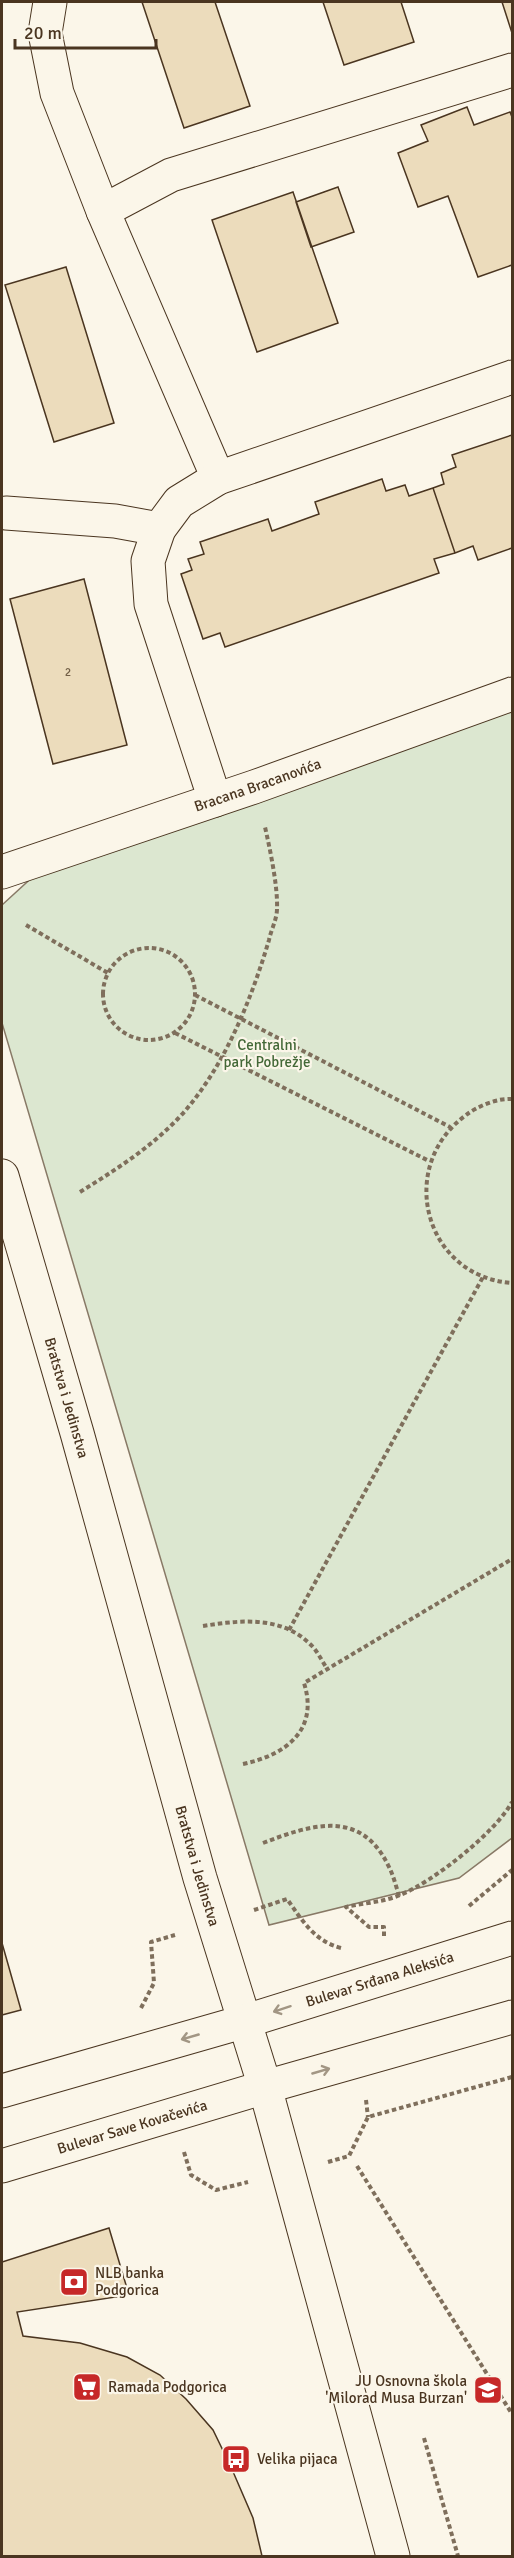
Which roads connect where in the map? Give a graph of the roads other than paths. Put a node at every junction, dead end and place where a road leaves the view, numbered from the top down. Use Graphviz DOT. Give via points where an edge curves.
graph roads {
  1 [pos="50,2"];
  2 [pos="513,70"];
  3 [pos="103,211"];
  4 [pos="513,377"];
  5 [pos="218,478"];
  6 [pos="6,513"];
  7 [pos="159,529"];
  8 [pos="513,694"];
  9 [pos="215,800"];
  10 [pos="2,872"];
  11 [pos="2,1176"];
  12 [pos="513,1938"];
  13 [pos="513,2017"];
  14 [pos="246,2021"];
  15 [pos="265,2087"];
  16 [pos="2,2091"];
  17 [pos="2,2166"];
  18 [pos="393,2556"];
  1 -- 3 [label="street" via="45,33 57,93"];
  2 -- 3 [label="street" via="171,175"];
  3 -- 5 [label="street"];
  4 -- 5 [label="street"];
  5 -- 7 [label="street" via="179,502"];
  6 -- 7 [label="street" via="115,521"];
  7 -- 9 [label="street" via="148,561 151,604"];
  8 -- 9 [label="street, Bracana Bracanovića"];
  9 -- 10 [label="street, Bracana Bracanovića"];
  11 -- 14 [label="street, Bratstva i Jedinstva" via="197,1867"];
  12 -- 14 [label="street, Bulevar Srđana Aleksića, one-way"];
  15 -- 13 [label="street, one-way"];
  14 -- 15 [label="street, Bratstva i Jedinstva"];
  14 -- 16 [label="street, one-way"];
  15 -- 17 [label="street, Bulevar Save Kovačevića"];
  15 -- 18 [label="street, Bratstva i Jedinstva"];
}
